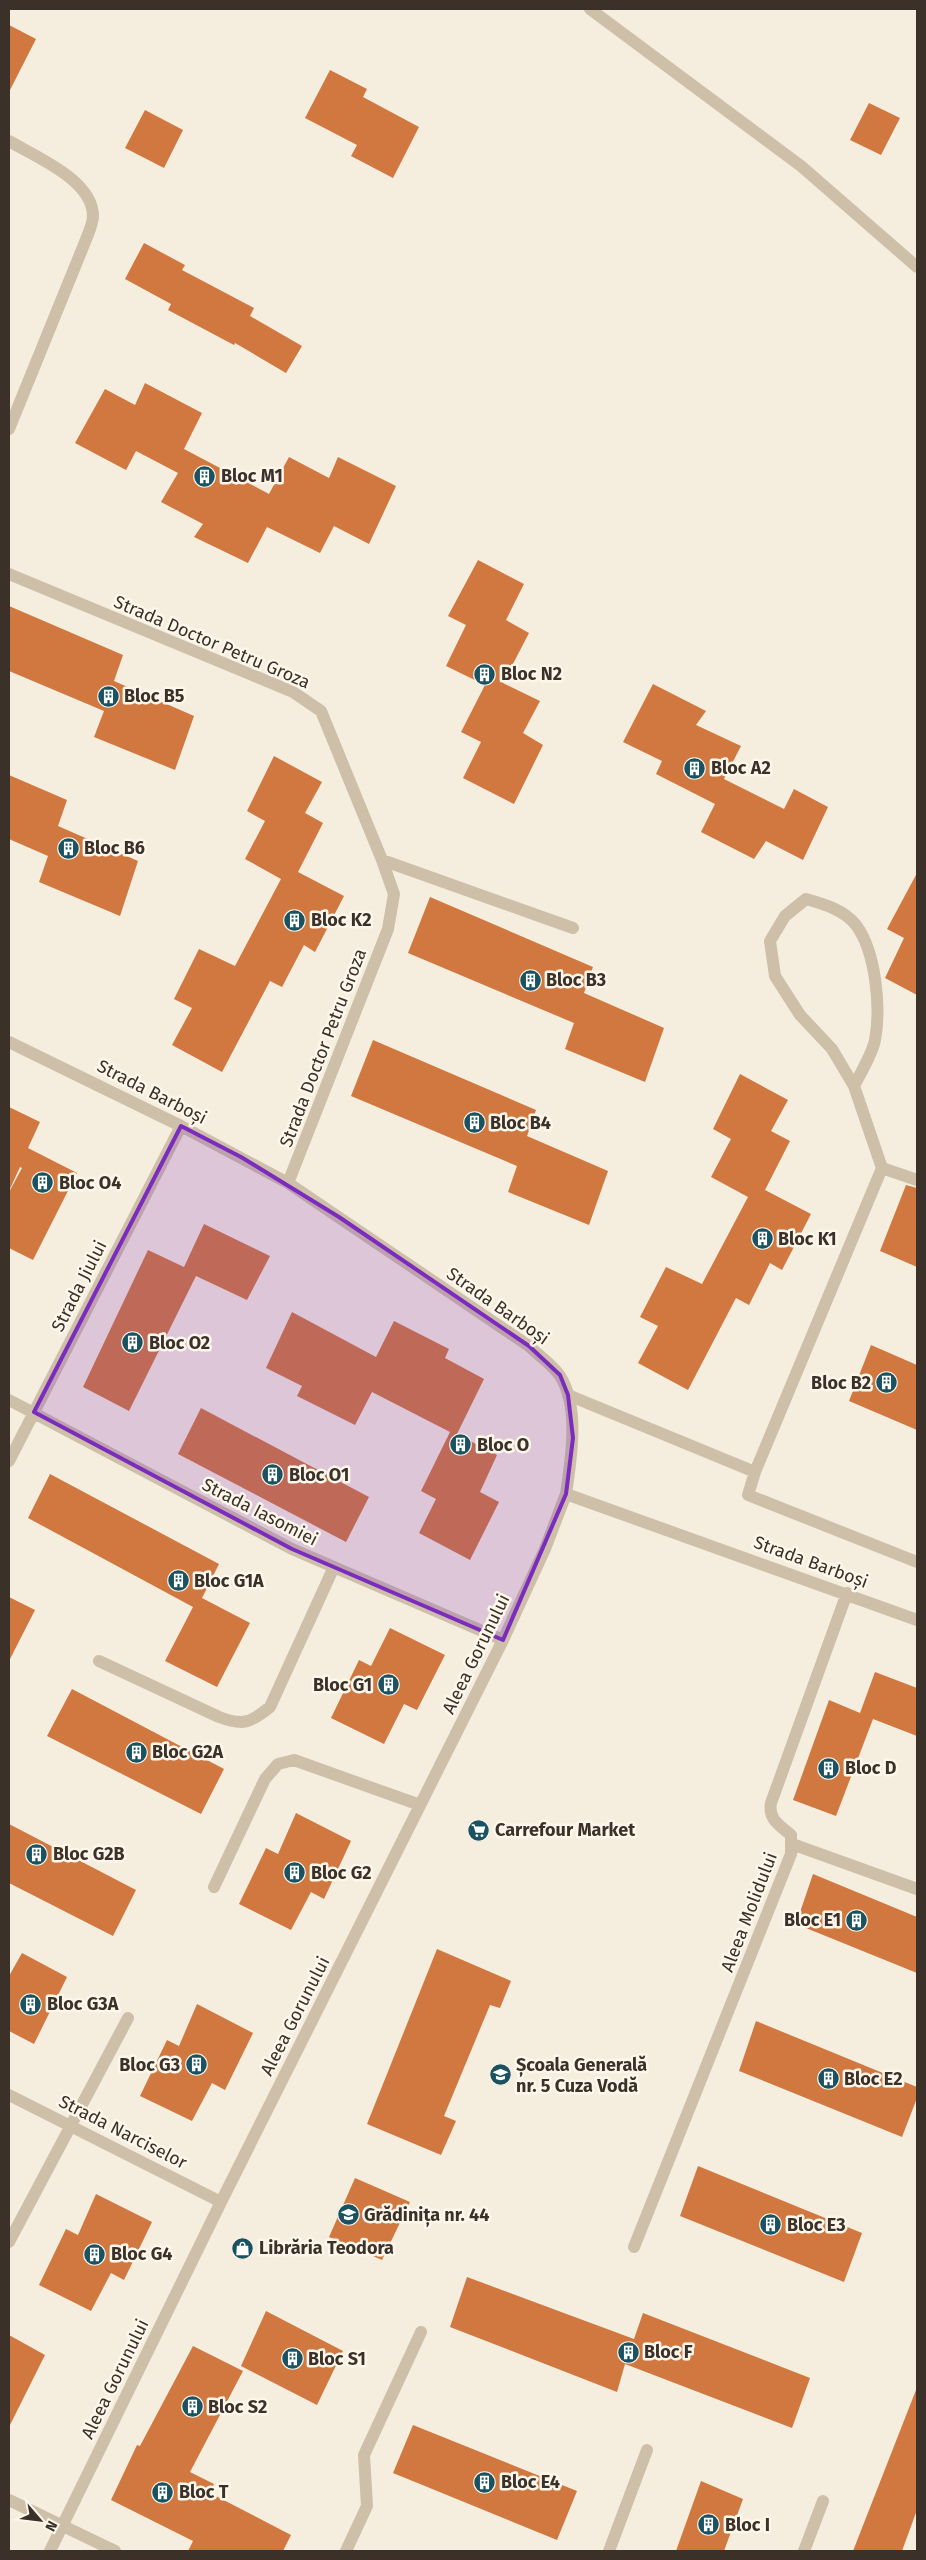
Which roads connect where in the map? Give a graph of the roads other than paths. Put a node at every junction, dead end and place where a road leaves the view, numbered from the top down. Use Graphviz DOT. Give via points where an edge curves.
graph roads {
  1 [pos="590,9"];
  2 [pos="9,140"];
  3 [pos="917,267"];
  4 [pos="9,428"];
  5 [pos="9,574"];
  6 [pos="382,860"];
  7 [pos="573,928"];
  8 [pos="9,1042"];
  9 [pos="854,1086"];
  10 [pos="181,1126"];
  11 [pos="882,1168"];
  12 [pos="917,1180"];
  13 [pos="288,1184"];
  14 [pos="568,1395"];
  15 [pos="9,1400"];
  16 [pos="34,1412"];
  17 [pos="9,1461"];
  18 [pos="755,1472"];
  19 [pos="566,1494"];
  20 [pos="917,1562"];
  21 [pos="333,1569"];
  22 [pos="847,1594"];
  23 [pos="917,1620"];
  24 [pos="504,1640"];
  25 [pos="99,1661"];
  26 [pos="420,1805"];
  27 [pos="792,1844"];
  28 [pos="214,1887"];
  29 [pos="917,1889"];
  30 [pos="128,2018"];
  31 [pos="9,2095"];
  32 [pos="72,2125"];
  33 [pos="221,2202"];
  34 [pos="9,2242"];
  35 [pos="634,2247"];
  36 [pos="421,2332"];
  37 [pos="647,2450"];
  38 [pos="9,2500"];
  39 [pos="822,2501"];
  40 [pos="64,2526"];
  41 [pos="50,2551"];
  42 [pos="115,2551"];
  43 [pos="346,2551"];
  44 [pos="609,2551"];
  45 [pos="804,2551"];
  1 -- 3 [label="street" via="801,166"];
  2 -- 4 [label="street" via="78,183 88,196 93,216 86,242"];
  5 -- 6 [label="street, Strada Doctor Petru Groza" via="293,692 321,711"];
  6 -- 7 [label="street"];
  6 -- 13 [label="street, Strada Doctor Petru Groza" via="394,894 388,929"];
  8 -- 10 [label="street, Strada Barboși"];
  9 -- 9 [label="street" via="832,1049 800,1015 775,976 770,941 785,916 806,899 834,908 856,925 873,965 878,1006 874,1042"];
  9 -- 11 [label="street"];
  10 -- 13 [label="street, Strada Barboși"];
  10 -- 16 [label="street, Strada Jiului"];
  11 -- 12 [label="street"];
  11 -- 18 [label="street"];
  13 -- 14 [label="street, Strada Barboși" via="529,1346 560,1375"];
  14 -- 18 [label="street"];
  14 -- 19 [label="street, Strada Barboși" via="573,1438"];
  15 -- 16 [label="street, Strada Iasomiei"];
  16 -- 17 [label="street, Strada Jiului"];
  16 -- 21 [label="street, Strada Iasomiei"];
  18 -- 20 [label="street" via="748,1495"];
  19 -- 22 [label="street, Strada Barboși"];
  19 -- 24 [label="street, Aleea Gorunului"];
  21 -- 24 [label="street, Strada Iasomiei"];
  21 -- 25 [label="street" via="270,1707 254,1720 236,1723 219,1717"];
  22 -- 23 [label="street, Strada Barboși"];
  22 -- 27 [label="street, Aleea Molidului" via="771,1803 769,1813 791,1835"];
  24 -- 26 [label="street, Aleea Gorunului"];
  26 -- 28 [label="street" via="294,1760 278,1764 265,1779"];
  26 -- 33 [label="street, Aleea Gorunului"];
  27 -- 29 [label="street"];
  27 -- 35 [label="street, Aleea Molidului" via="791,1854"];
  30 -- 32 [label="street"];
  31 -- 32 [label="street, Strada Narciselor"];
  32 -- 33 [label="street, Strada Narciselor"];
  32 -- 34 [label="street"];
  33 -- 40 [label="street, Aleea Gorunului"];
  36 -- 43 [label="street" via="364,2455 367,2506"];
  37 -- 44 [label="street"];
  38 -- 40 [label="street"];
  39 -- 45 [label="street"];
  40 -- 41 [label="street, Aleea Gorunului"];
  40 -- 42 [label="street"];
}
